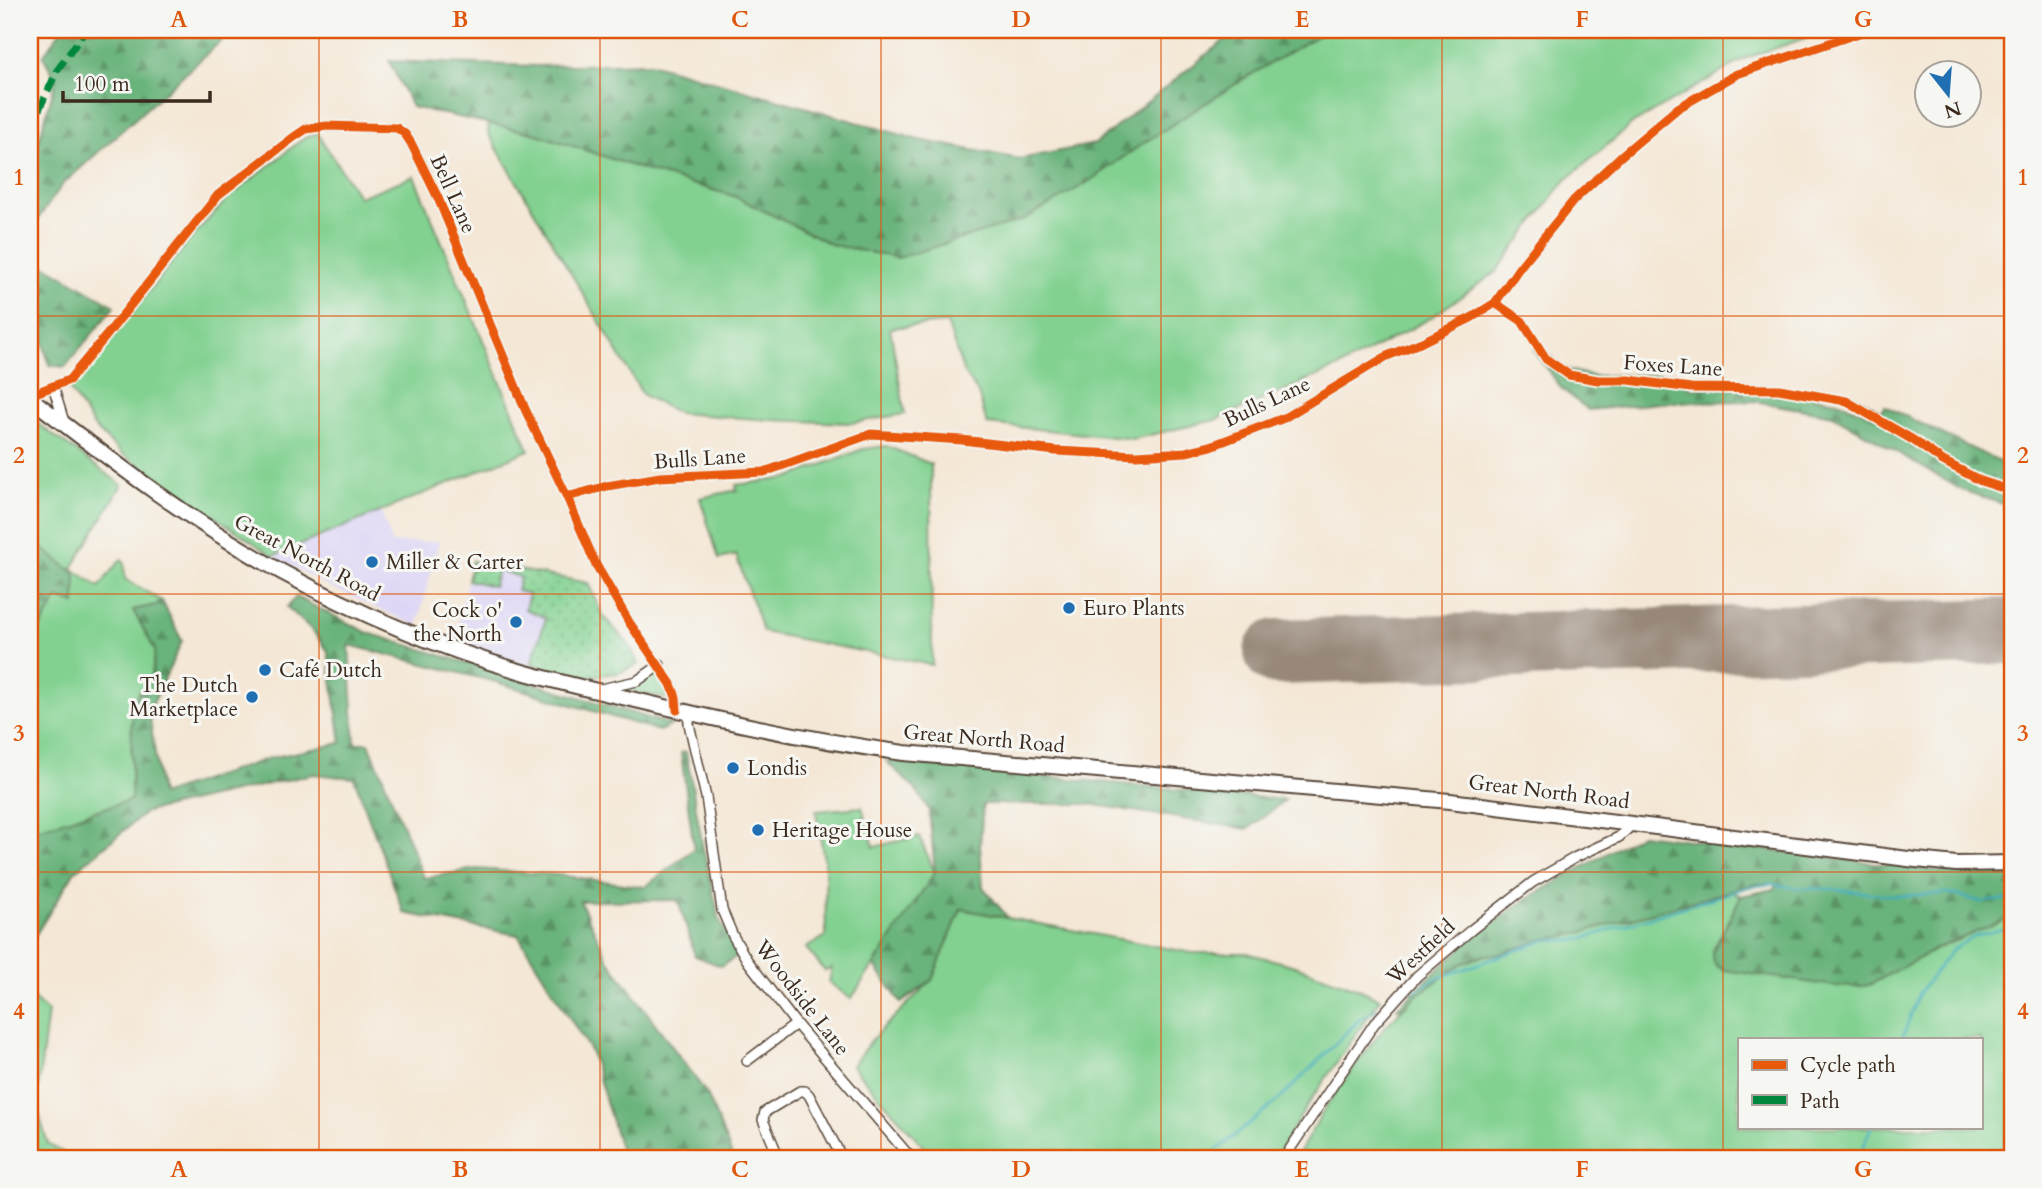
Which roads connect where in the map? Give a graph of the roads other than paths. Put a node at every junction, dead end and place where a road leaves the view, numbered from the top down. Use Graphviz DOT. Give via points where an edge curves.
graph roads {
  1 [pos="1868,30"];
  2 [pos="1495,303"];
  3 [pos="53,386"];
  4 [pos="30,396"];
  5 [pos="1875,417"];
  6 [pos="65,425"];
  7 [pos="567,497"];
  8 [pos="660,665"];
  9 [pos="595,691"];
  10 [pos="683,711"];
  11 [pos="1633,824"];
  12 [pos="2012,863"];
  13 [pos="796,1024"];
  14 [pos="747,1061"];
  15 [pos="779,1158"];
  16 [pos="842,1158"];
  17 [pos="911,1158"];
  18 [pos="1284,1158"];
  1 -- 2 [label="street, Bulls Lane" via="1737,74 1678,108 1574,200"];
  2 -- 5 [label="street, Foxes Lane" via="1522,321 1546,359 1569,375 1691,388 1779,388 1846,401"];
  2 -- 7 [label="street, Bulls Lane" via="1387,356 1284,418 1186,452 1138,455 872,434 764,472 660,477"];
  3 -- 4 [label="street, Bell Lane"];
  3 -- 6 [label="street"];
  3 -- 7 [label="street, Bell Lane" via="69,380 218,195 294,137 306,129 327,126 397,128 411,143 438,198 516,390"];
  4 -- 6 [label="main road, Great North Road"];
  6 -- 9 [label="main road, Great North Road" via="224,538 318,591 434,642"];
  7 -- 8 [label="street, Bell Lane" via="611,593"];
  8 -- 9 [label="street" via="637,681"];
  8 -- 10 [label="street, Bell Lane"];
  9 -- 10 [label="main road, Great North Road"];
  10 -- 11 [label="main road, Great North Road" via="904,753 1450,801"];
  10 -- 13 [label="street, Woodside Lane" via="706,797 722,910 747,960"];
  11 -- 12 [label="main road, Great North Road" via="1916,860"];
  11 -- 18 [label="street, Westfield" via="1619,837 1533,882 1417,976 1374,1024"];
  13 -- 14 [label="street"];
  13 -- 17 [label="street, Woodside Lane"];
  15 -- 16 [label="street" via="763,1120 765,1112 800,1091 809,1095"];
}
